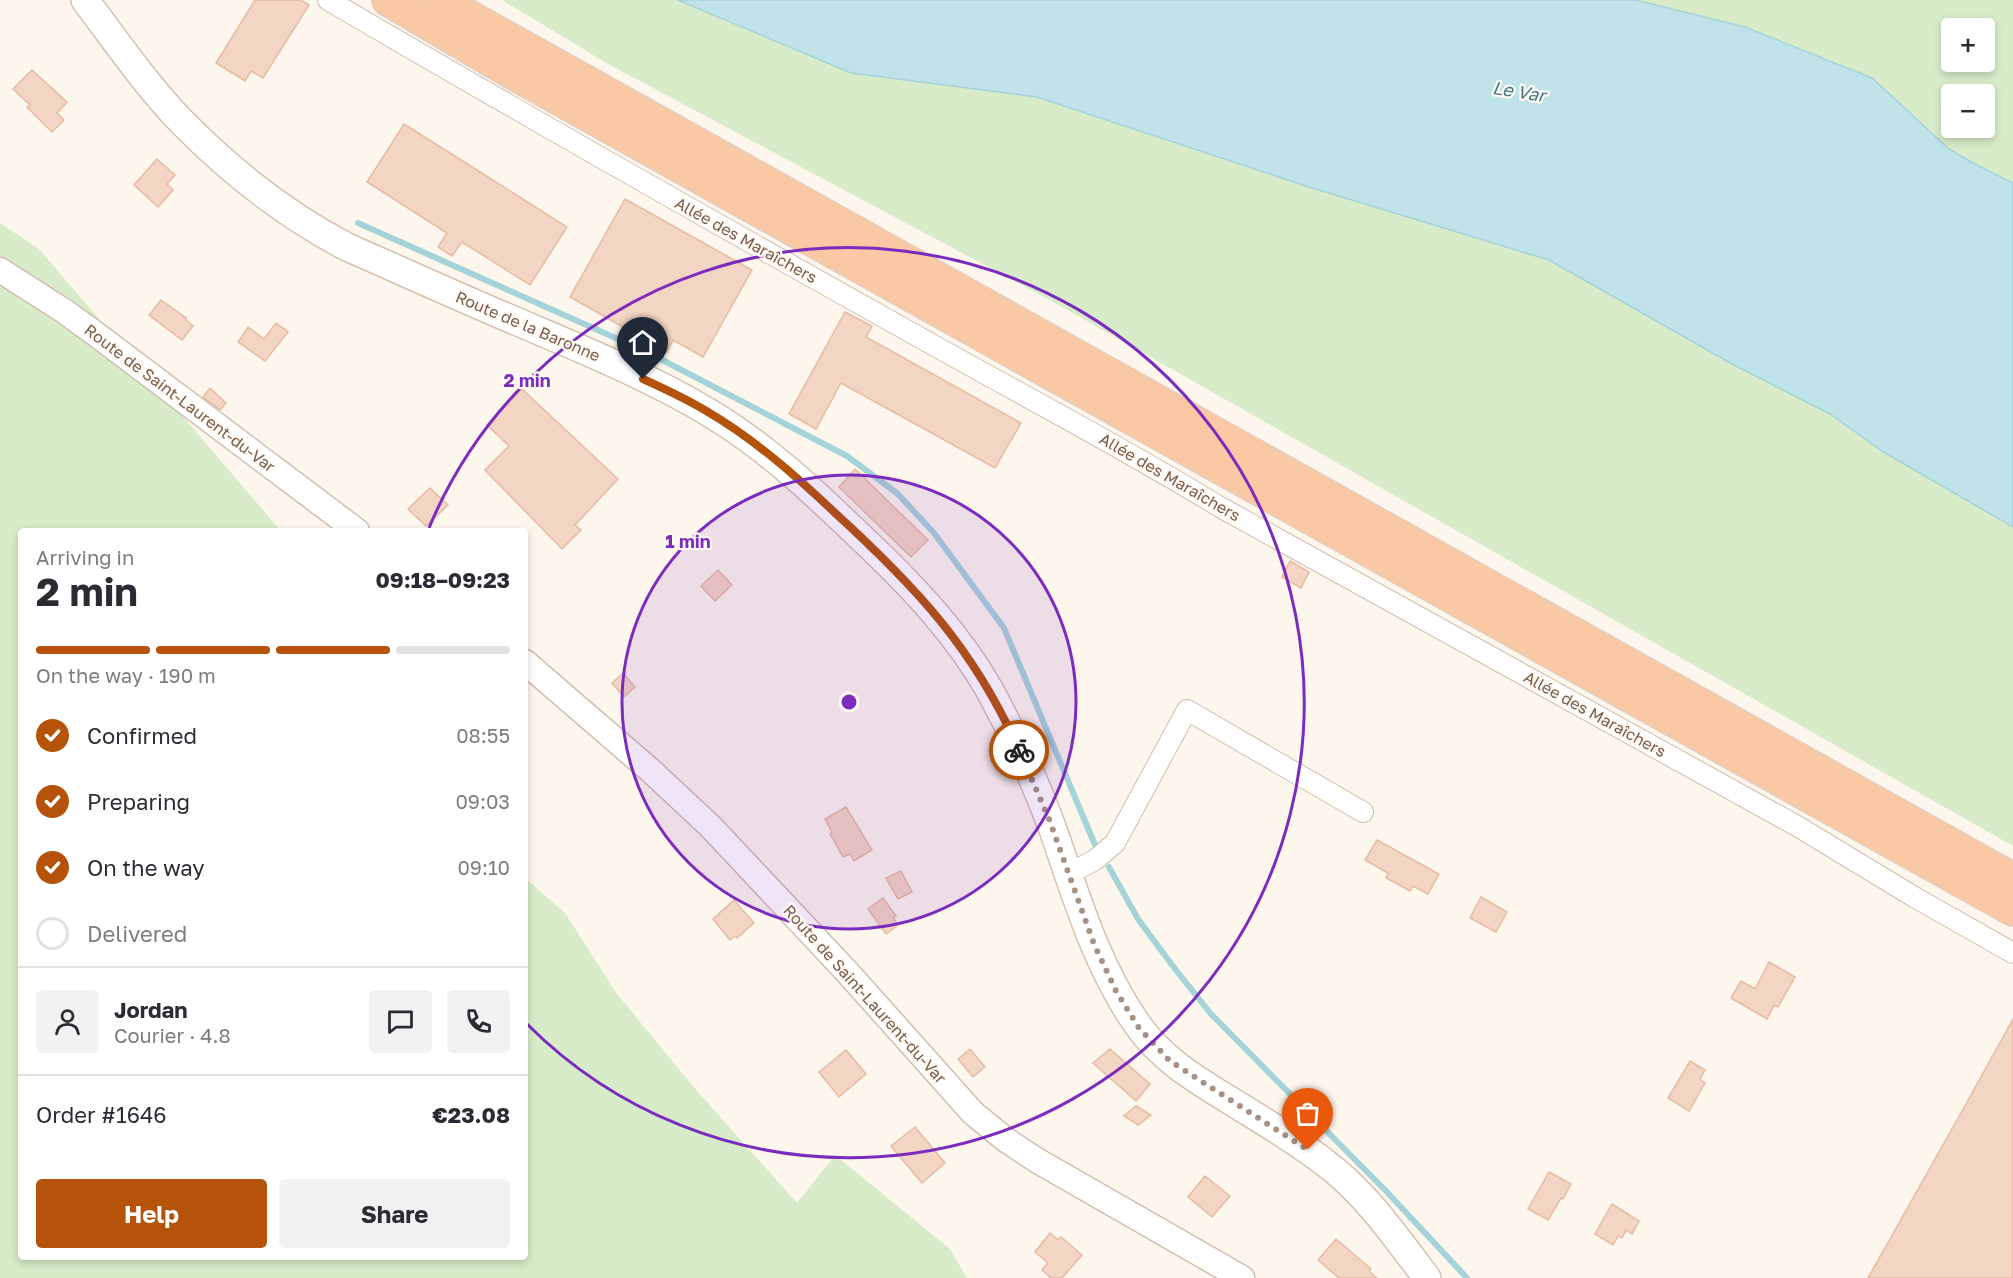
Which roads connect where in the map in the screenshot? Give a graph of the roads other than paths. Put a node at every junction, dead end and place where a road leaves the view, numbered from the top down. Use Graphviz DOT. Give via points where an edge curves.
graph roads {
  1 [pos="85,0"];
  2 [pos="328,0"];
  3 [pos="388,0"];
  4 [pos="440,0"];
  5 [pos="0,270"];
  6 [pos="353,528"];
  7 [pos="528,665"];
  8 [pos="1363,812"];
  9 [pos="1068,874"];
  10 [pos="2013,879"];
  11 [pos="2013,910"];
  12 [pos="2013,953"];
  13 [pos="1242,1278"];
  14 [pos="1426,1278"];
  1 -- 9 [label="main road, Route de la Baronne" via="182,122 283,209 347,247 602,358 709,412 791,472 908,582 969,657 1011,732"];
  2 -- 12 [label="street, Allée des Maraîchers" via="962,362 1797,826"];
  3 -- 11 [label="highway" via="514,74"];
  4 -- 10 [label="highway"];
  5 -- 6 [label="street, Route de Saint-Laurent-du-Var" via="93,332"];
  7 -- 13 [label="street, Route de Saint-Laurent-du-Var" via="711,827 973,1113 1038,1161"];
  8 -- 9 [label="street" via="1187,710 1115,843 1095,860"];
  9 -- 14 [label="main road, Route de la Baronne" via="1098,953 1139,1028 1170,1061 1343,1177 1369,1202"];
}
